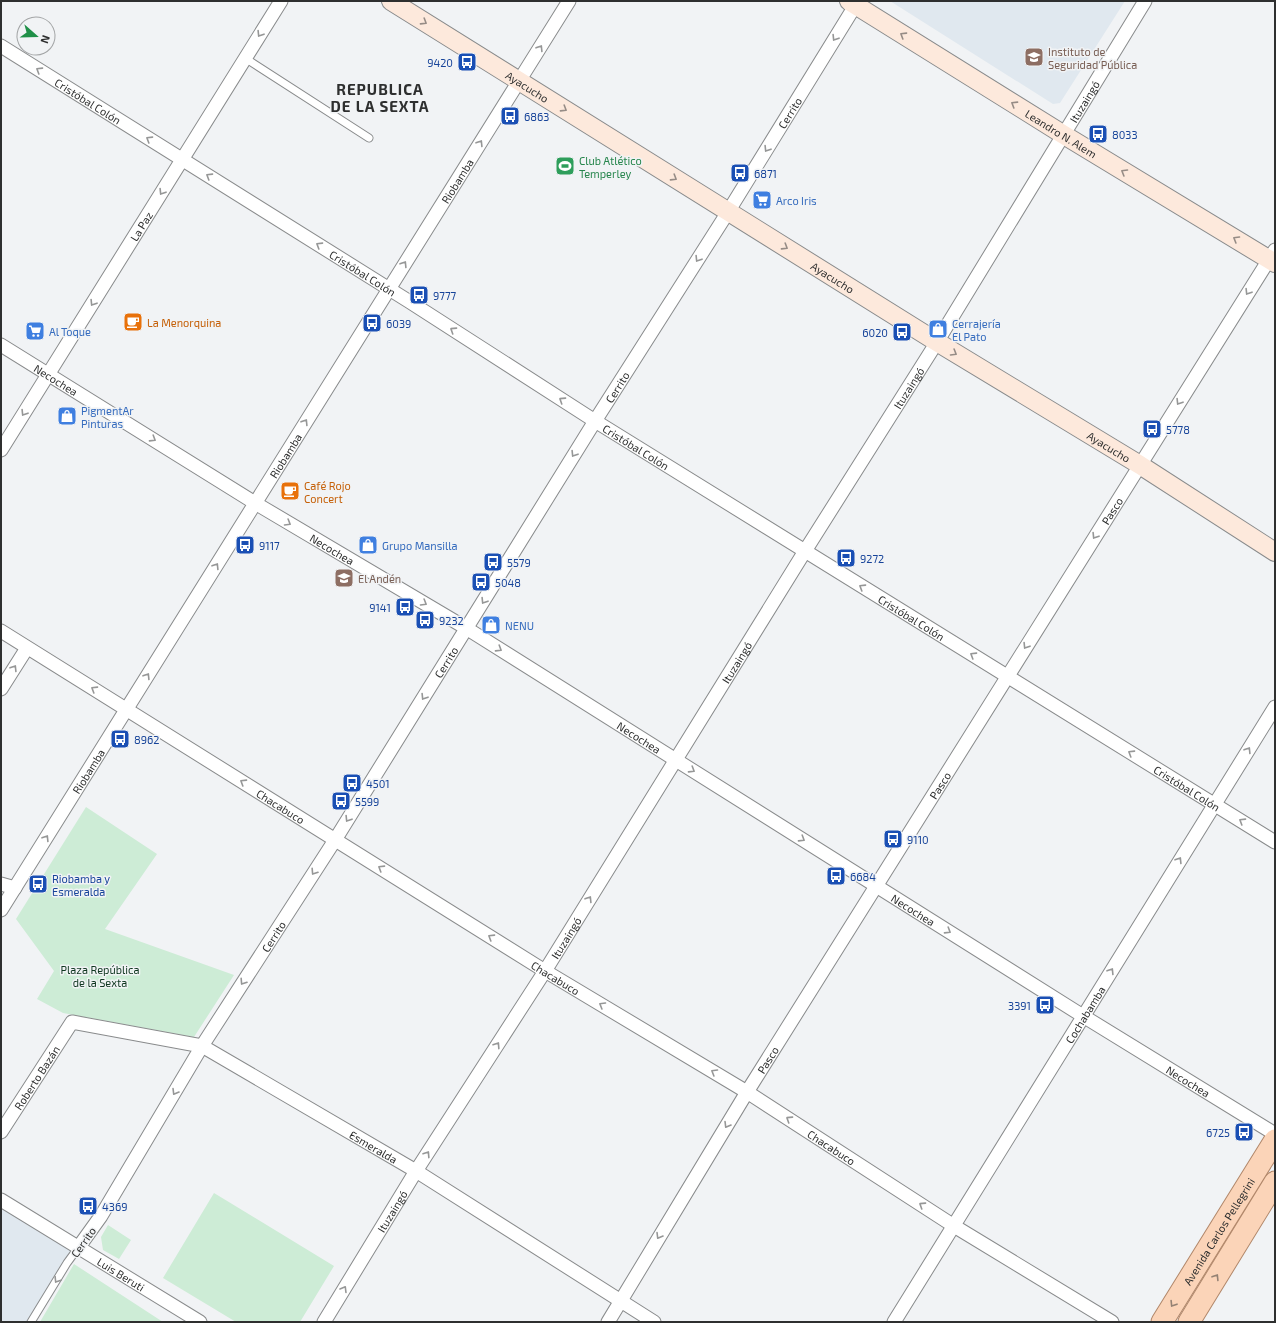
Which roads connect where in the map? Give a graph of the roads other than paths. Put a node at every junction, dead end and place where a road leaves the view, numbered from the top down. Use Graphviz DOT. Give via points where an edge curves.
graph roads {
  1 [pos="281,1"];
  2 [pos="391,1"];
  3 [pos="569,1"];
  4 [pos="1145,1"];
  5 [pos="854,2"];
  6 [pos="1,46"];
  7 [pos="245,58"];
  8 [pos="519,81"];
  9 [pos="1064,135"];
  10 [pos="369,138"];
  11 [pos="182,159"];
  12 [pos="728,212"];
  13 [pos="1273,257"];
  14 [pos="388,288"];
  15 [pos="937,342"];
  16 [pos="1,345"];
  17 [pos="48,374"];
  18 [pos="595,421"];
  19 [pos="1,450"];
  20 [pos="1140,465"];
  21 [pos="255,503"];
  22 [pos="805,551"];
  23 [pos="1275,552"];
  24 [pos="466,628"];
  25 [pos="1,631"];
  26 [pos="27,648"];
  27 [pos="1008,676"];
  28 [pos="1,689"];
  29 [pos="1275,707"];
  30 [pos="127,710"];
  31 [pos="675,760"];
  32 [pos="1214,804"];
  33 [pos="335,840"];
  34 [pos="1275,842"];
  35 [pos="1,884"];
  36 [pos="876,886"];
  37 [pos="15,888"];
  38 [pos="1,910"];
  39 [pos="545,970"];
  40 [pos="1083,1016"];
  41 [pos="72,1022"];
  42 [pos="202,1046"];
  43 [pos="747,1092"];
  44 [pos="1,1132"];
  45 [pos="1275,1134"];
  46 [pos="1275,1140"];
  47 [pos="416,1171"];
  48 [pos="1275,1182"];
  49 [pos="1,1200"];
  50 [pos="954,1226"];
  51 [pos="78,1248"];
  52 [pos="620,1301"];
  53 [pos="31,1322"];
  54 [pos="200,1322"];
  55 [pos="324,1322"];
  56 [pos="608,1322"];
  57 [pos="654,1322"];
  58 [pos="894,1322"];
  59 [pos="1112,1322"];
  60 [pos="1162,1322"];
  61 [pos="1189,1322"];
  1 -- 7 [label="street, La Paz, one-way"];
  2 -- 8 [label="main road, Ayacucho, one-way"];
  8 -- 3 [label="street, Riobamba, one-way"];
  4 -- 9 [label="street, Ituzaingó"];
  9 -- 5 [label="main road, Leandro N. Alem, one-way"];
  5 -- 12 [label="street, Cerrito, one-way"];
  11 -- 6 [label="street, Cristóbal Colón, one-way"];
  7 -- 10 [label="lane"];
  7 -- 11 [label="street, La Paz"];
  8 -- 12 [label="main road, Ayacucho, one-way"];
  14 -- 8 [label="street, Riobamba, one-way"];
  13 -- 9 [label="main road, Leandro N. Alem, one-way"];
  9 -- 15 [label="street, Ituzaingó"];
  14 -- 11 [label="street, Cristóbal Colón, one-way"];
  11 -- 17 [label="street, La Paz, one-way"];
  12 -- 15 [label="main road, Ayacucho, one-way"];
  12 -- 18 [label="street, Cerrito, one-way"];
  13 -- 20 [label="street, Pasco, one-way"];
  18 -- 14 [label="street, Cristóbal Colón, one-way"];
  21 -- 14 [label="street, Riobamba, one-way"];
  15 -- 20 [label="main road, Ayacucho, one-way"];
  15 -- 22 [label="street, Ituzaingó"];
  16 -- 17 [label="street, Necochea"];
  17 -- 19 [label="street, La Paz, one-way"];
  17 -- 21 [label="street, Necochea, one-way"];
  18 -- 22 [label="street, Cristóbal Colón"];
  18 -- 24 [label="street, Cerrito, one-way"];
  20 -- 23 [label="main road, Ayacucho"];
  20 -- 27 [label="street, Pasco, one-way"];
  21 -- 24 [label="street, Necochea, one-way"];
  30 -- 21 [label="street, Riobamba, one-way"];
  27 -- 22 [label="street, Cristóbal Colón, one-way"];
  22 -- 31 [label="street, Ituzaingó"];
  24 -- 31 [label="street, Necochea, one-way"];
  24 -- 33 [label="street, Cerrito, one-way"];
  25 -- 26 [label="street, Chacabuco"];
  28 -- 26 [label="street, one-way"];
  30 -- 26 [label="street, Chacabuco, one-way"];
  32 -- 27 [label="street, Cristóbal Colón, one-way"];
  27 -- 36 [label="street, Pasco"];
  32 -- 29 [label="street, Cochabamba, one-way"];
  33 -- 30 [label="street, Chacabuco, one-way"];
  37 -- 30 [label="street, Riobamba, one-way"];
  31 -- 36 [label="street, Necochea, one-way"];
  39 -- 31 [label="street, Ituzaingó, one-way"];
  34 -- 32 [label="street, Cristóbal Colón, one-way"];
  40 -- 32 [label="street, Cochabamba, one-way"];
  39 -- 33 [label="street, Chacabuco, one-way"];
  33 -- 42 [label="street, Cerrito, one-way"];
  35 -- 37 [label="street"];
  36 -- 40 [label="street, Necochea, one-way"];
  36 -- 43 [label="street, Pasco"];
  37 -- 38 [label="street, Riobamba"];
  43 -- 39 [label="street, Chacabuco, one-way"];
  47 -- 39 [label="street, Ituzaingó, one-way"];
  40 -- 45 [label="street, Necochea"];
  40 -- 50 [label="street, Cochabamba"];
  41 -- 42 [label="street, Esmeralda"];
  41 -- 44 [label="street, Roberto Bazán"];
  42 -- 47 [label="street, Esmeralda"];
  42 -- 51 [label="street, Cerrito, one-way" via="101,1216"];
  50 -- 43 [label="street, Chacabuco, one-way"];
  43 -- 52 [label="street, Pasco, one-way"];
  46 -- 60 [label="main road, Avenida Carlos Pellegrini, one-way"];
  47 -- 52 [label="street, Esmeralda"];
  55 -- 47 [label="street, Ituzaingó, one-way"];
  61 -- 48 [label="main road, Avenida Carlos Pellegrini, one-way"];
  49 -- 51 [label="street, Luis Beruti"];
  50 -- 58 [label="street, Cochabamba"];
  50 -- 59 [label="street, Chacabuco"];
  51 -- 53 [label="lane, Cerrito, one-way"];
  51 -- 54 [label="street, Luis Beruti"];
  52 -- 56 [label="street, Pasco"];
  52 -- 57 [label="street, Esmeralda"];
}
